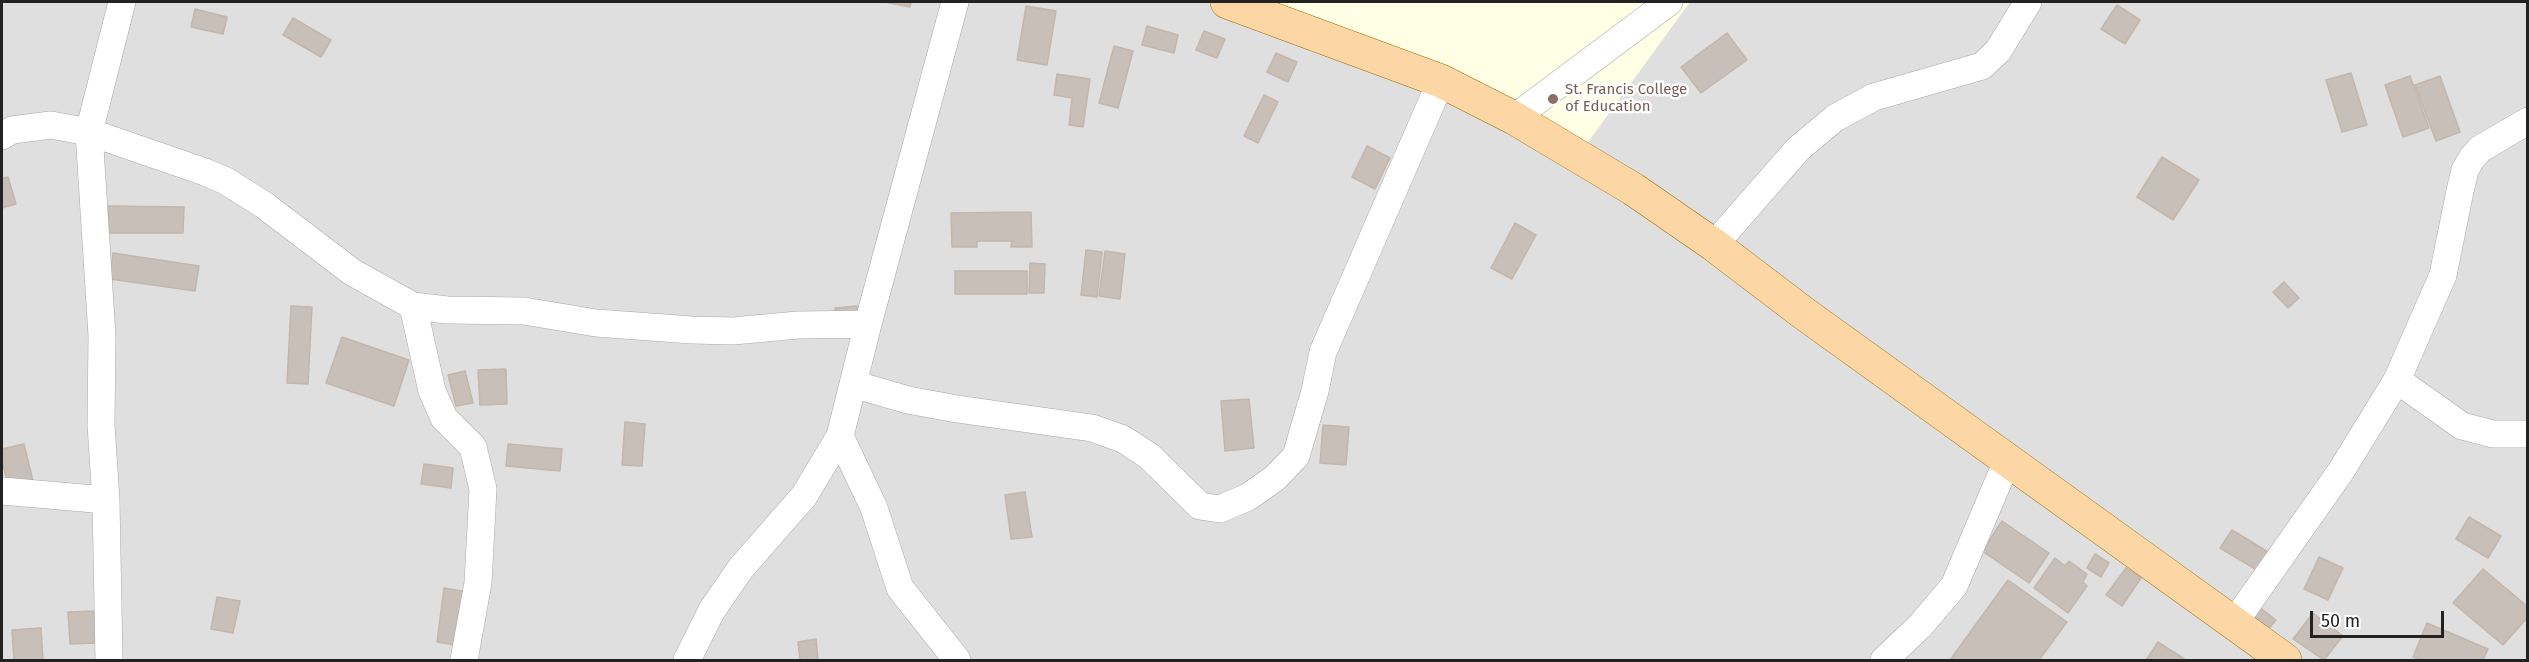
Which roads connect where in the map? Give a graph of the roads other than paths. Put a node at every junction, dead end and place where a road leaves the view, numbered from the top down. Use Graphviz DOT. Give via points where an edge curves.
graph roads {
  1 [pos="122,2"];
  2 [pos="956,2"];
  3 [pos="1227,2"];
  4 [pos="1669,2"];
  5 [pos="2028,2"];
  6 [pos="1441,81"];
  7 [pos="1514,118"];
  8 [pos="2528,121"];
  9 [pos="89,132"];
  10 [pos="2,136"];
  11 [pos="1714,245"];
  12 [pos="413,306"];
  13 [pos="868,324"];
  14 [pos="2397,380"];
  15 [pos="853,384"];
  16 [pos="2528,434"];
  17 [pos="840,436"];
  18 [pos="2008,459"];
  19 [pos="2,491"];
  20 [pos="106,500"];
  21 [pos="2234,623"];
  22 [pos="109,660"];
  23 [pos="464,660"];
  24 [pos="687,660"];
  25 [pos="957,660"];
  26 [pos="1884,660"];
  27 [pos="2285,660"];
  1 -- 9 [label="street"];
  2 -- 13 [label="street"];
  3 -- 6 [label="main road"];
  4 -- 7 [label="street"];
  5 -- 11 [label="street" via="1998,51 1982,66 1874,97 1834,118 1798,149"];
  6 -- 7 [label="main road"];
  6 -- 15 [label="street" via="1323,352 1296,456 1275,478 1248,497 1220,510 1200,506 1149,456 1123,439 1092,428 908,400"];
  7 -- 11 [label="main road" via="1633,189"];
  8 -- 14 [label="street" via="2480,149 2465,170 2443,276"];
  9 -- 10 [label="street" via="51,125 12,130"];
  9 -- 12 [label="street" via="226,182 264,205 352,272"];
  9 -- 20 [label="street" via="102,336 100,425"];
  11 -- 18 [label="main road"];
  12 -- 13 [label="street" via="524,311 596,323 692,330"];
  12 -- 23 [label="street" via="432,391 444,418 473,447 483,489 478,583"];
  13 -- 15 [label="street"];
  14 -- 16 [label="street" via="2462,426 2493,434"];
  14 -- 21 [label="street" via="2341,471"];
  15 -- 17 [label="street"];
  17 -- 24 [label="street" via="804,496 741,568"];
  17 -- 25 [label="street" via="874,508 900,588"];
  18 -- 21 [label="main road"];
  18 -- 26 [label="street" via="1954,586"];
  19 -- 20 [label="street"];
  20 -- 22 [label="street"];
  21 -- 27 [label="main road"];
}
